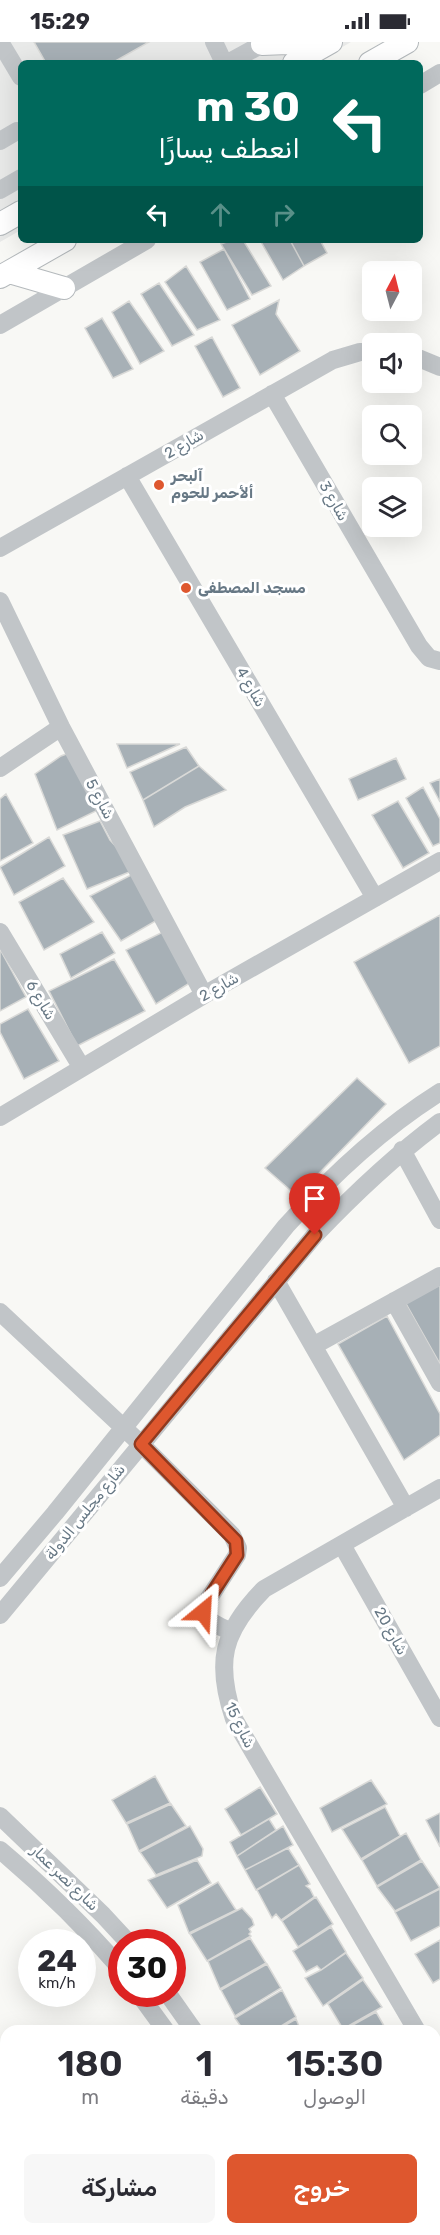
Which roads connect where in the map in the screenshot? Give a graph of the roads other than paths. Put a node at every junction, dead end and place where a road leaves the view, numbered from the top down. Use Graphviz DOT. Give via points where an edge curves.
graph roads {
  1 [pos="0,42"];
  2 [pos="214,42"];
  3 [pos="313,42"];
  4 [pos="331,42"];
  5 [pos="407,42"];
  6 [pos="264,43"];
  7 [pos="224,60"];
  8 [pos="232,60"];
  9 [pos="299,60"];
  10 [pos="375,60"];
  11 [pos="18,72"];
  12 [pos="439,74"];
  13 [pos="423,83"];
  14 [pos="17,131"];
  15 [pos="0,141"];
  16 [pos="18,179"];
  17 [pos="1,187"];
  18 [pos="18,214"];
  19 [pos="0,224"];
  20 [pos="60,243"];
  21 [pos="142,243"];
  22 [pos="4,274"];
  23 [pos="64,288"];
  24 [pos="0,325"];
  25 [pos="362,352"];
  26 [pos="422,360"];
  27 [pos="440,367"];
  28 [pos="272,394"];
  29 [pos="126,476"];
  30 [pos="0,548"];
  31 [pos="0,601"];
  32 [pos="440,662"];
  33 [pos="61,727"];
  34 [pos="0,768"];
  35 [pos="440,861"];
  36 [pos="375,898"];
  37 [pos="0,932"];
  38 [pos="204,995"];
  39 [pos="82,1068"];
  40 [pos="440,1092"];
  41 [pos="0,1117"];
  42 [pos="440,1122"];
  43 [pos="402,1150"];
  44 [pos="440,1220"];
  45 [pos="440,1276"];
  46 [pos="276,1281"];
  47 [pos="394,1301"];
  48 [pos="0,1312"];
  49 [pos="313,1346"];
  50 [pos="440,1383"];
  51 [pos="123,1428"];
  52 [pos="141,1444"];
  53 [pos="440,1488"];
  54 [pos="406,1508"];
  55 [pos="342,1545"];
  56 [pos="0,1578"];
  57 [pos="0,1615"];
  58 [pos="232,1632"];
  59 [pos="440,1718"];
  60 [pos="0,1816"];
  61 [pos="0,1850"];
  62 [pos="116,1929"];
  63 [pos="108,1954"];
  64 [pos="149,2007"];
  65 [pos="177,2007"];
  66 [pos="162,2025"];
  67 [pos="190,2025"];
  68 [pos="413,2025"];
  1 -- 11 [label="street"];
  2 -- 7 [label="street"];
  3 -- 6 [label="main road"];
  4 -- 9 [label="main road"];
  5 -- 10 [label="main road"];
  6 -- 8 [label="street"];
  12 -- 13 [label="street"];
  14 -- 15 [label="street"];
  16 -- 17 [label="street"];
  18 -- 19 [label="main road"];
  20 -- 22 [label="main road"];
  21 -- 23 [label="street"];
  22 -- 23 [label="main road"];
  23 -- 24 [label="street"];
  25 -- 28 [label="street, شارع 2" via="333,360"];
  26 -- 27 [label="street"];
  28 -- 29 [label="street, شارع 2"];
  28 -- 32 [label="street, شارع 3" via="419,646 429,658"];
  29 -- 30 [label="street, شارع 2"];
  29 -- 36 [label="street, شارع 4"];
  31 -- 33 [label="street, شارع 5"];
  33 -- 34 [label="street"];
  33 -- 38 [label="street, شارع 5"];
  35 -- 36 [label="street, شارع 2"];
  36 -- 38 [label="street, شارع 2"];
  37 -- 39 [label="street, شارع 6"];
  38 -- 39 [label="street, شارع 2"];
  39 -- 41 [label="street, شارع 2"];
  40 -- 51 [label="street, شارع مجلس الدولة" via="391,1125 324,1185 286,1226"];
  42 -- 43 [label="street, شارع مجلس الدولة"];
  43 -- 44 [label="street"];
  43 -- 46 [label="street, شارع مجلس الدولة" via="340,1209"];
  45 -- 47 [label="street"];
  46 -- 49 [label="street"];
  46 -- 52 [label="street, شارع مجلس الدولة"];
  47 -- 49 [label="street"];
  47 -- 50 [label="street"];
  48 -- 51 [label="street"];
  49 -- 54 [label="street"];
  51 -- 52 [label="street"];
  51 -- 56 [label="street, شارع مجلس الدولة"];
  52 -- 57 [label="street, شارع مجلس الدولة"];
  52 -- 58 [label="street" via="236,1541 237,1555 203,1612"];
  53 -- 54 [label="street, شارع 15"];
  54 -- 55 [label="street, شارع 15"];
  55 -- 58 [label="street, شارع 15" via="264,1589 243,1611"];
  55 -- 59 [label="street, شارع 20"];
  58 -- 68 [label="street, شارع 15" via="223,1665 225,1693 234,1719"];
  60 -- 62 [label="street, شارع نصر عمار"];
  61 -- 63 [label="street, شارع نصر عمار" via="47,1890"];
  64 -- 66 [label="street"];
  65 -- 67 [label="street"];
}
